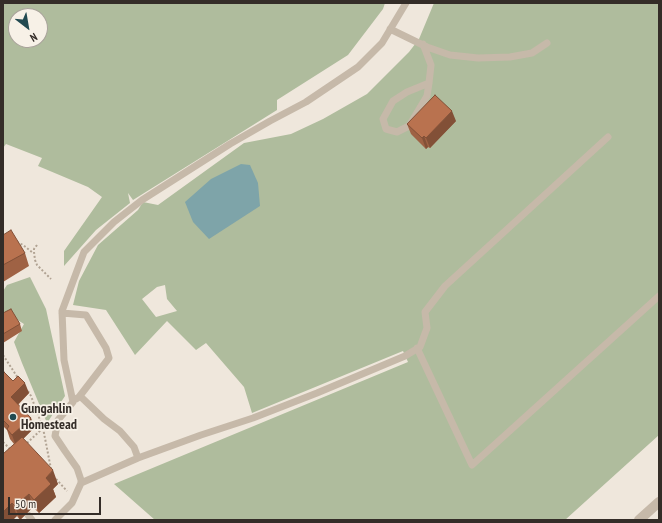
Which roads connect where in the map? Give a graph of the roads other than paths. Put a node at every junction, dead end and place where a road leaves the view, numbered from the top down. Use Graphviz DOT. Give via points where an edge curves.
graph roads {
  1 [pos="406,3"];
  2 [pos="390,29"];
  3 [pos="547,43"];
  4 [pos="423,44"];
  5 [pos="429,83"];
  6 [pos="608,137"];
  7 [pos="659,296"];
  8 [pos="62,313"];
  9 [pos="417,348"];
  10 [pos="76,398"];
  11 [pos="138,458"];
  12 [pos="82,483"];
  13 [pos="659,502"];
  14 [pos="55,520"];
  15 [pos="639,520"];
  1 -- 2 [label="lane"];
  2 -- 4 [label="lane"];
  2 -- 8 [label="lane" via="382,43 358,67 306,102 250,132 142,200 114,222 84,252"];
  3 -- 4 [label="lane" via="532,53 478,58 450,55"];
  4 -- 5 [label="lane" via="431,65"];
  5 -- 5 [label="lane" via="427,96 409,126 397,132 386,129 383,119 393,102 407,92"];
  6 -- 9 [label="lane" via="445,286 425,312 427,328 420,347"];
  7 -- 9 [label="lane" via="472,465"];
  8 -- 10 [label="lane" via="64,360"];
  8 -- 10 [label="lane" via="86,316 106,348 109,358"];
  9 -- 11 [label="lane" via="405,356 260,416"];
  10 -- 11 [label="lane" via="120,431 134,447"];
  10 -- 12 [label="lane" via="58,420 55,436 77,468"];
  11 -- 12 [label="lane"];
  12 -- 14 [label="lane" via="72,503"];
  13 -- 15 [label="street"];
}
